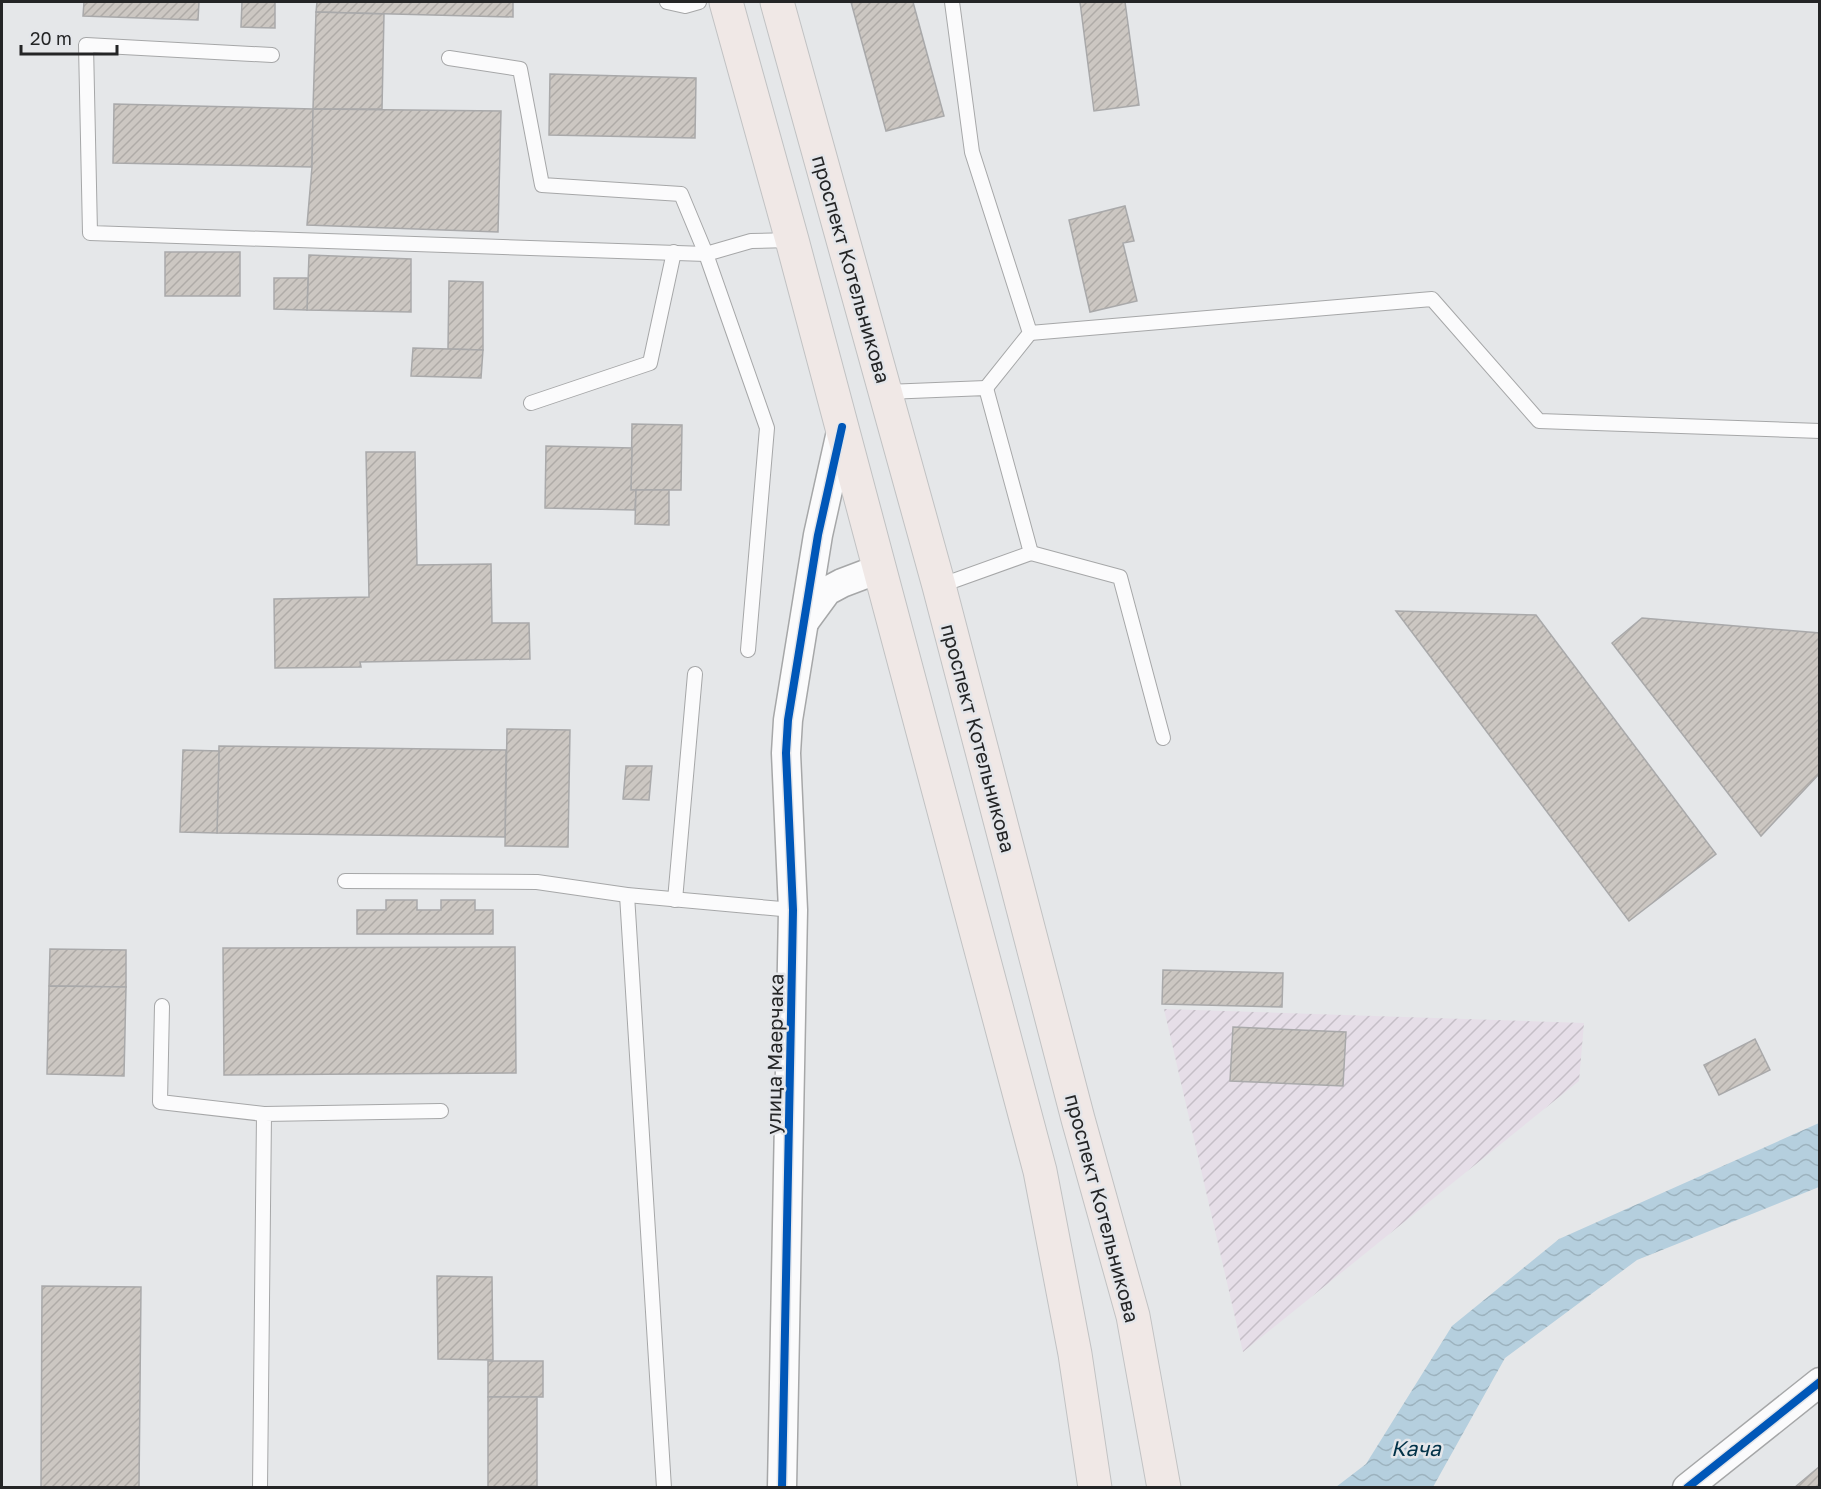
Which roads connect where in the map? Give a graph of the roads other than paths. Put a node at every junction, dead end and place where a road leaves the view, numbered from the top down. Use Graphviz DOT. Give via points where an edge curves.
graph roads {
  1 [pos="667,2"];
  2 [pos="699,2"];
  3 [pos="726,2"];
  4 [pos="777,2"];
  5 [pos="952,2"];
  6 [pos="273,55"];
  7 [pos="449,58"];
  8 [pos="792,240"];
  9 [pos="674,252"];
  10 [pos="706,254"];
  11 [pos="1030,333"];
  12 [pos="986,388"];
  13 [pos="886,393"];
  14 [pos="531,403"];
  15 [pos="842,427"];
  16 [pos="1820,431"];
  17 [pos="1031,553"];
  18 [pos="879,569"];
  19 [pos="939,586"];
  20 [pos="804,622"];
  21 [pos="748,650"];
  22 [pos="695,674"];
  23 [pos="1162,738"];
  24 [pos="345,881"];
  25 [pos="627,895"];
  26 [pos="675,900"];
  27 [pos="793,910"];
  28 [pos="162,1006"];
  29 [pos="441,1111"];
  30 [pos="264,1114"];
  31 [pos="1820,1382"];
  32 [pos="1164,1483"];
  33 [pos="1095,1484"];
  34 [pos="260,1488"];
  35 [pos="664,1488"];
  36 [pos="782,1488"];
  37 [pos="1687,1488"];
  1 -- 2 [label="lane" via="685,6"];
  3 -- 8 [label="highway"];
  4 -- 13 [label="highway, проспект Котельникова"];
  5 -- 11 [label="lane" via="972,153"];
  6 -- 9 [label="lane" via="86,45 90,233"];
  7 -- 10 [label="lane" via="520,69 542,184 681,194"];
  8 -- 10 [label="lane" via="751,241"];
  8 -- 15 [label="highway"];
  9 -- 10 [label="lane"];
  9 -- 14 [label="lane" via="650,363"];
  10 -- 21 [label="lane" via="767,428"];
  11 -- 12 [label="lane"];
  11 -- 16 [label="lane" via="1432,300 1539,421"];
  12 -- 13 [label="lane"];
  12 -- 17 [label="lane"];
  13 -- 19 [label="highway, проспект Котельникова"];
  15 -- 18 [label="highway"];
  15 -- 20 [label="street, улица Маерчака"];
  17 -- 19 [label="lane"];
  17 -- 23 [label="lane" via="1120,577"];
  18 -- 20 [label="street" via="827,591"];
  18 -- 33 [label="highway" via="1040,1171"];
  19 -- 32 [label="highway, проспект Котельникова" via="1133,1316"];
  20 -- 27 [label="street, улица Маерчака" via="786,753"];
  22 -- 26 [label="lane"];
  24 -- 25 [label="lane" via="537,882"];
  25 -- 26 [label="lane"];
  25 -- 35 [label="lane"];
  26 -- 27 [label="lane"];
  27 -- 36 [label="street, улица Маерчака"];
  28 -- 30 [label="lane" via="160,1102"];
  29 -- 30 [label="lane"];
  30 -- 34 [label="lane"];
  31 -- 37 [label="street"];
}
